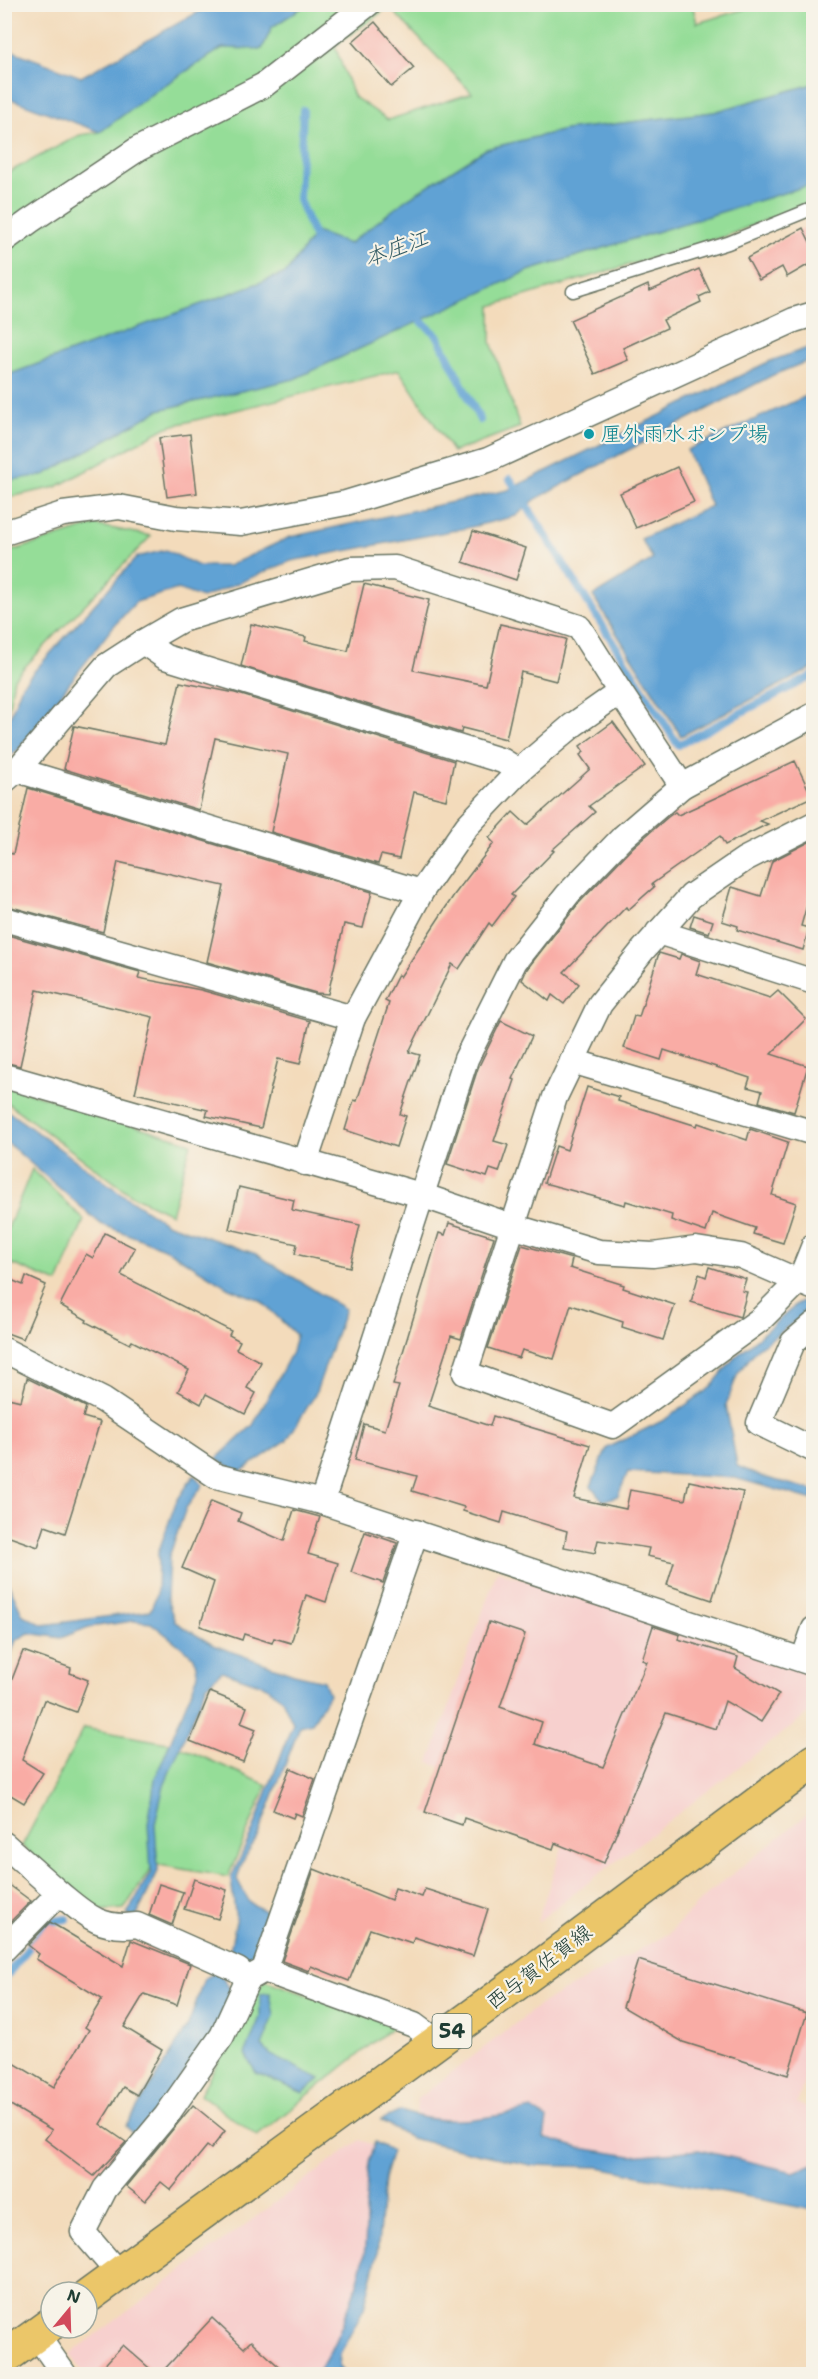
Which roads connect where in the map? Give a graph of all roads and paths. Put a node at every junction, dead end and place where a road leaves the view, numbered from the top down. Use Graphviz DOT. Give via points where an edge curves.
graph roads {
  1 [pos="368,4"];
  2 [pos="813,208"];
  3 [pos="4,240"];
  4 [pos="573,291"];
  5 [pos="813,314"];
  6 [pos="4,533"];
  7 [pos="142,642"];
  8 [pos="620,692"];
  9 [pos="813,715"];
  10 [pos="519,771"];
  11 [pos="11,775"];
  12 [pos="682,786"];
  13 [pos="813,824"];
  14 [pos="421,892"];
  15 [pos="4,919"];
  16 [pos="658,932"];
  17 [pos="813,982"];
  18 [pos="353,1018"];
  19 [pos="572,1061"];
  20 [pos="4,1076"];
  21 [pos="813,1133"];
  22 [pos="306,1163"];
  23 [pos="421,1195"];
  24 [pos="512,1226"];
  25 [pos="813,1245"];
  26 [pos="807,1284"];
  27 [pos="813,1324"];
  28 [pos="4,1350"];
  29 [pos="813,1450"];
  30 [pos="322,1502"];
  31 [pos="416,1532"];
  32 [pos="813,1629"];
  33 [pos="808,1662"];
  34 [pos="813,1761"];
  35 [pos="4,1844"];
  36 [pos="59,1893"];
  37 [pos="4,1949"];
  38 [pos="256,1974"];
  39 [pos="437,2042"];
  40 [pos="119,2274"];
  41 [pos="99,2288"];
  42 [pos="39,2333"];
  43 [pos="49,2340"];
  44 [pos="4,2358"];
  45 [pos="64,2374"];
  1 -- 3 [label="street" via="264,85 138,149"];
  2 -- 4 [label="lane" via="729,243"];
  5 -- 6 [label="street" via="488,460 346,502 241,523 176,518 118,507 63,514"];
  7 -- 8 [label="street" via="181,620 350,569 395,568 579,627"];
  7 -- 10 [label="street" via="165,657 503,761"];
  7 -- 11 [label="street" via="106,666"];
  8 -- 10 [label="street"];
  8 -- 12 [label="street"];
  9 -- 12 [label="street"];
  10 -- 14 [label="street" via="467,826"];
  11 -- 14 [label="street"];
  12 -- 23 [label="street" via="623,837 568,894 515,961 466,1059"];
  13 -- 16 [label="street" via="745,859 691,896"];
  14 -- 18 [label="street"];
  15 -- 18 [label="street"];
  16 -- 17 [label="street"];
  16 -- 19 [label="street" via="600,1005"];
  18 -- 22 [label="street"];
  19 -- 21 [label="street"];
  19 -- 24 [label="street" via="555,1097"];
  20 -- 22 [label="street"];
  22 -- 23 [label="street"];
  23 -- 24 [label="street"];
  23 -- 30 [label="street"];
  24 -- 26 [label="street" via="599,1252 653,1254 696,1249 741,1256"];
  24 -- 26 [label="street" via="465,1373 613,1426"];
  25 -- 26 [label="street"];
  27 -- 29 [label="street" via="793,1342 759,1423"];
  28 -- 30 [label="street" via="103,1401 216,1476"];
  30 -- 31 [label="street"];
  31 -- 33 [label="street"];
  31 -- 38 [label="street"];
  32 -- 33 [label="street"];
  34 -- 39 [label="main road, 西与賀佐賀線 / 54"];
  35 -- 36 [label="street"];
  36 -- 37 [label="street"];
  36 -- 38 [label="street" via="92,1920 119,1927 137,1925 238,1970"];
  38 -- 39 [label="street" via="414,2025"];
  38 -- 40 [label="street" via="222,2036 166,2116 105,2189 83,2232"];
  39 -- 40 [label="main road, 西与賀佐賀線 / 54"];
  40 -- 41 [label="main road, 西与賀佐賀線 / 54"];
  42 -- 44 [label="main road"];
  43 -- 45 [label="street"];
}
